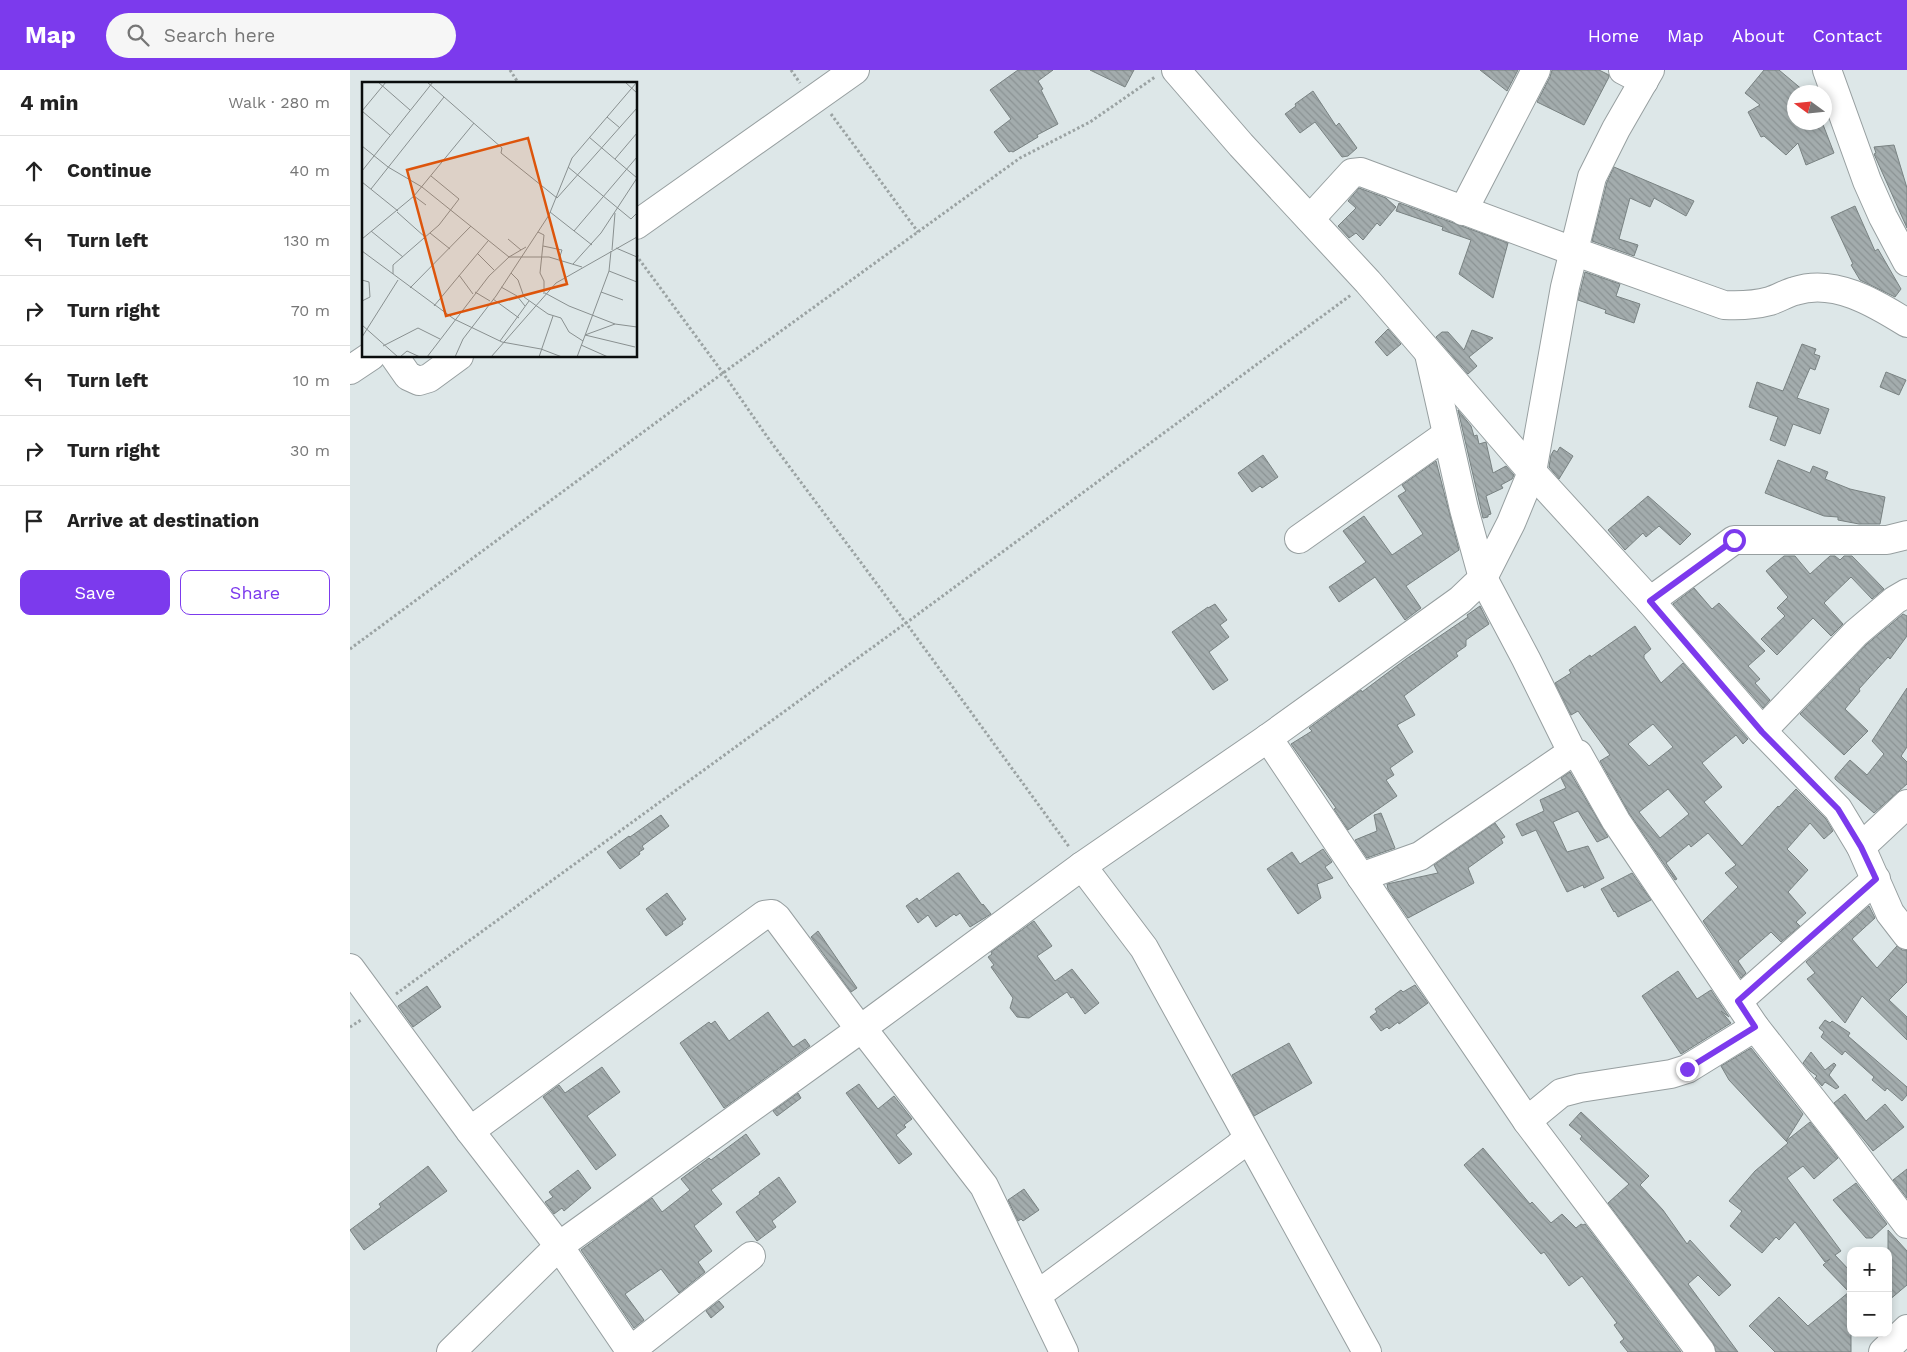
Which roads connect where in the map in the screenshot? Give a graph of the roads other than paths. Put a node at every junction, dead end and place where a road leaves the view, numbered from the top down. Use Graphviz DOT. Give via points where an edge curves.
graph roads {
  1 [pos="855,70"];
  2 [pos="1536,70"];
  3 [pos="1827,70"];
  4 [pos="1167,73"];
  5 [pos="1639,74"];
  6 [pos="1463,210"];
  7 [pos="1310,219"];
  8 [pos="638,224"];
  9 [pos="1572,251"];
  10 [pos="1907,262"];
  11 [pos="1907,323"];
  12 [pos="1428,352"];
  13 [pos="368,358"];
  14 [pos="395,358"];
  15 [pos="456,358"];
  16 [pos="350,370"];
  17 [pos="1446,435"];
  18 [pos="1532,472"];
  19 [pos="1907,535"];
  20 [pos="1299,539"];
  21 [pos="1483,578"];
  22 [pos="1907,593"];
  23 [pos="1650,601"];
  24 [pos="1762,732"];
  25 [pos="1268,738"];
  26 [pos="1572,752"];
  27 [pos="1907,804"];
  28 [pos="1861,847"];
  29 [pos="1082,866"];
  30 [pos="1360,877"];
  31 [pos="1876,879"];
  32 [pos="1907,935"];
  33 [pos="350,968"];
  34 [pos="1738,1001"];
  35 [pos="1755,1027"];
  36 [pos="862,1028"];
  37 [pos="1527,1121"];
  38 [pos="470,1132"];
  39 [pos="1248,1138"];
  40 [pos="1907,1224"];
  41 [pos="559,1246"];
  42 [pos="751,1256"];
  43 [pos="1037,1295"];
  44 [pos="1907,1330"];
  45 [pos="1062,1351"];
  46 [pos="451,1352"];
  47 [pos="630,1352"];
  48 [pos="1367,1352"];
  49 [pos="1701,1352"];
  50 [pos="1883,1352"];
  1 -- 8 [label="street"];
  2 -- 6 [label="street"];
  3 -- 10 [label="street" via="1867,181"];
  4 -- 7 [label="street"];
  5 -- 9 [label="street" via="1592,177"];
  6 -- 7 [label="street" via="1361,172 1352,173"];
  6 -- 9 [label="street"];
  7 -- 12 [label="street"];
  9 -- 11 [label="street" via="1724,305 1744,306 1812,287 1842,291 1868,300"];
  9 -- 18 [label="street"];
  12 -- 17 [label="street"];
  12 -- 18 [label="street"];
  13 -- 16 [label="street"];
  14 -- 15 [label="street" via="408,376 419,381 429,378"];
  17 -- 20 [label="street"];
  17 -- 21 [label="street"];
  18 -- 21 [label="street"];
  18 -- 23 [label="street"];
  19 -- 23 [label="street" via="1887,540 1734,540"];
  21 -- 25 [label="street" via="1460,600"];
  21 -- 26 [label="street"];
  22 -- 24 [label="street" via="1856,633"];
  23 -- 24 [label="street"];
  24 -- 28 [label="street" via="1838,809"];
  25 -- 29 [label="street"];
  25 -- 30 [label="street"];
  26 -- 30 [label="street" via="1420,856"];
  26 -- 34 [label="street" via="1578,754 1616,821"];
  27 -- 28 [label="street"];
  28 -- 31 [label="street"];
  29 -- 36 [label="street"];
  29 -- 39 [label="street" via="1144,948"];
  30 -- 37 [label="street"];
  31 -- 32 [label="street" via="1890,912"];
  31 -- 34 [label="street"];
  33 -- 38 [label="street"];
  34 -- 35 [label="street"];
  35 -- 37 [label="street" via="1687,1069 1561,1093"];
  35 -- 40 [label="street"];
  36 -- 38 [label="street" via="777,918 768,913"];
  36 -- 41 [label="street"];
  36 -- 43 [label="street" via="984,1186"];
  37 -- 49 [label="street"];
  38 -- 41 [label="street"];
  39 -- 43 [label="street"];
  39 -- 48 [label="street"];
  41 -- 46 [label="street"];
  41 -- 47 [label="street"];
  42 -- 47 [label="street"];
  43 -- 45 [label="street"];
  44 -- 50 [label="street"];
}
